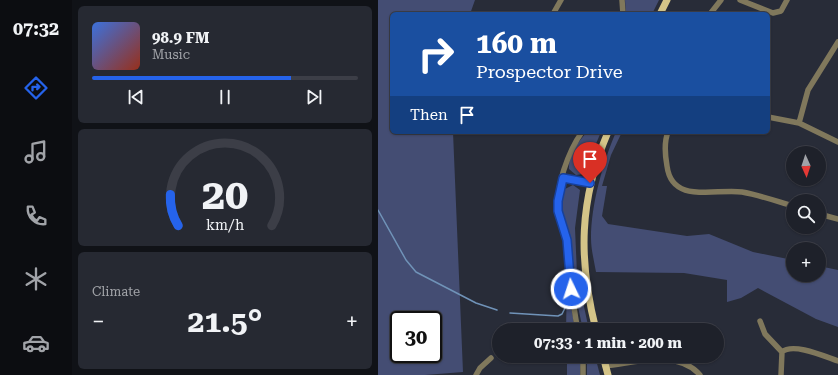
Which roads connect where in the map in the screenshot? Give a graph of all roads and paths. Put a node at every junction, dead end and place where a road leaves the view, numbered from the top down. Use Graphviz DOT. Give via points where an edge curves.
graph roads {
  1 [pos="561,0"];
  2 [pos="622,0"];
  3 [pos="667,0"];
  4 [pos="721,0"];
  5 [pos="740,0"];
  6 [pos="788,0"];
  7 [pos="555,12"];
  8 [pos="623,12"];
  9 [pos="661,12"];
  10 [pos="712,12"];
  11 [pos="768,12"];
  12 [pos="770,13"];
  13 [pos="838,42"];
  14 [pos="770,117"];
  15 [pos="799,123"];
  16 [pos="581,134"];
  17 [pos="607,134"];
  18 [pos="668,134"];
  19 [pos="838,142"];
  20 [pos="563,178"];
  21 [pos="590,183"];
  22 [pos="786,204"];
  23 [pos="826,215"];
  24 [pos="838,218"];
  25 [pos="760,322"];
  26 [pos="577,323"];
  27 [pos="594,323"];
  28 [pos="782,352"];
  29 [pos="491,358"];
  30 [pos="838,361"];
  31 [pos="583,363"];
  32 [pos="605,363"];
  33 [pos="606,366"];
  34 [pos="476,375"];
  35 [pos="583,375"];
  36 [pos="608,375"];
  37 [pos="700,375"];
  38 [pos="781,375"];
  1 -- 7 [label="street"];
  2 -- 8 [label="street"];
  3 -- 9 [label="main road"];
  4 -- 10 [label="street"];
  5 -- 11 [label="street"];
  6 -- 12 [label="street" via="780,11"];
  13 -- 15 [label="street" via="808,90"];
  14 -- 15 [label="street"];
  15 -- 19 [label="street"];
  16 -- 20 [label="street" via="570,151"];
  17 -- 21 [label="main road"];
  18 -- 22 [label="street" via="667,169 674,183 680,188 692,192 742,192"];
  20 -- 21 [label="street"];
  20 -- 26 [label="street" via="558,211 567,240"];
  21 -- 27 [label="main road" via="583,251 587,292"];
  23 -- 24 [label="street"];
  25 -- 28 [label="street" via="765,334"];
  28 -- 30 [label="street" via="787,349 802,350"];
  28 -- 38 [label="street"];
  29 -- 34 [label="street"];
  31 -- 35 [label="street"];
  32 -- 33 [label="main road"];
  33 -- 36 [label="main road"];
  33 -- 37 [label="street" via="671,359 682,362"];
}
